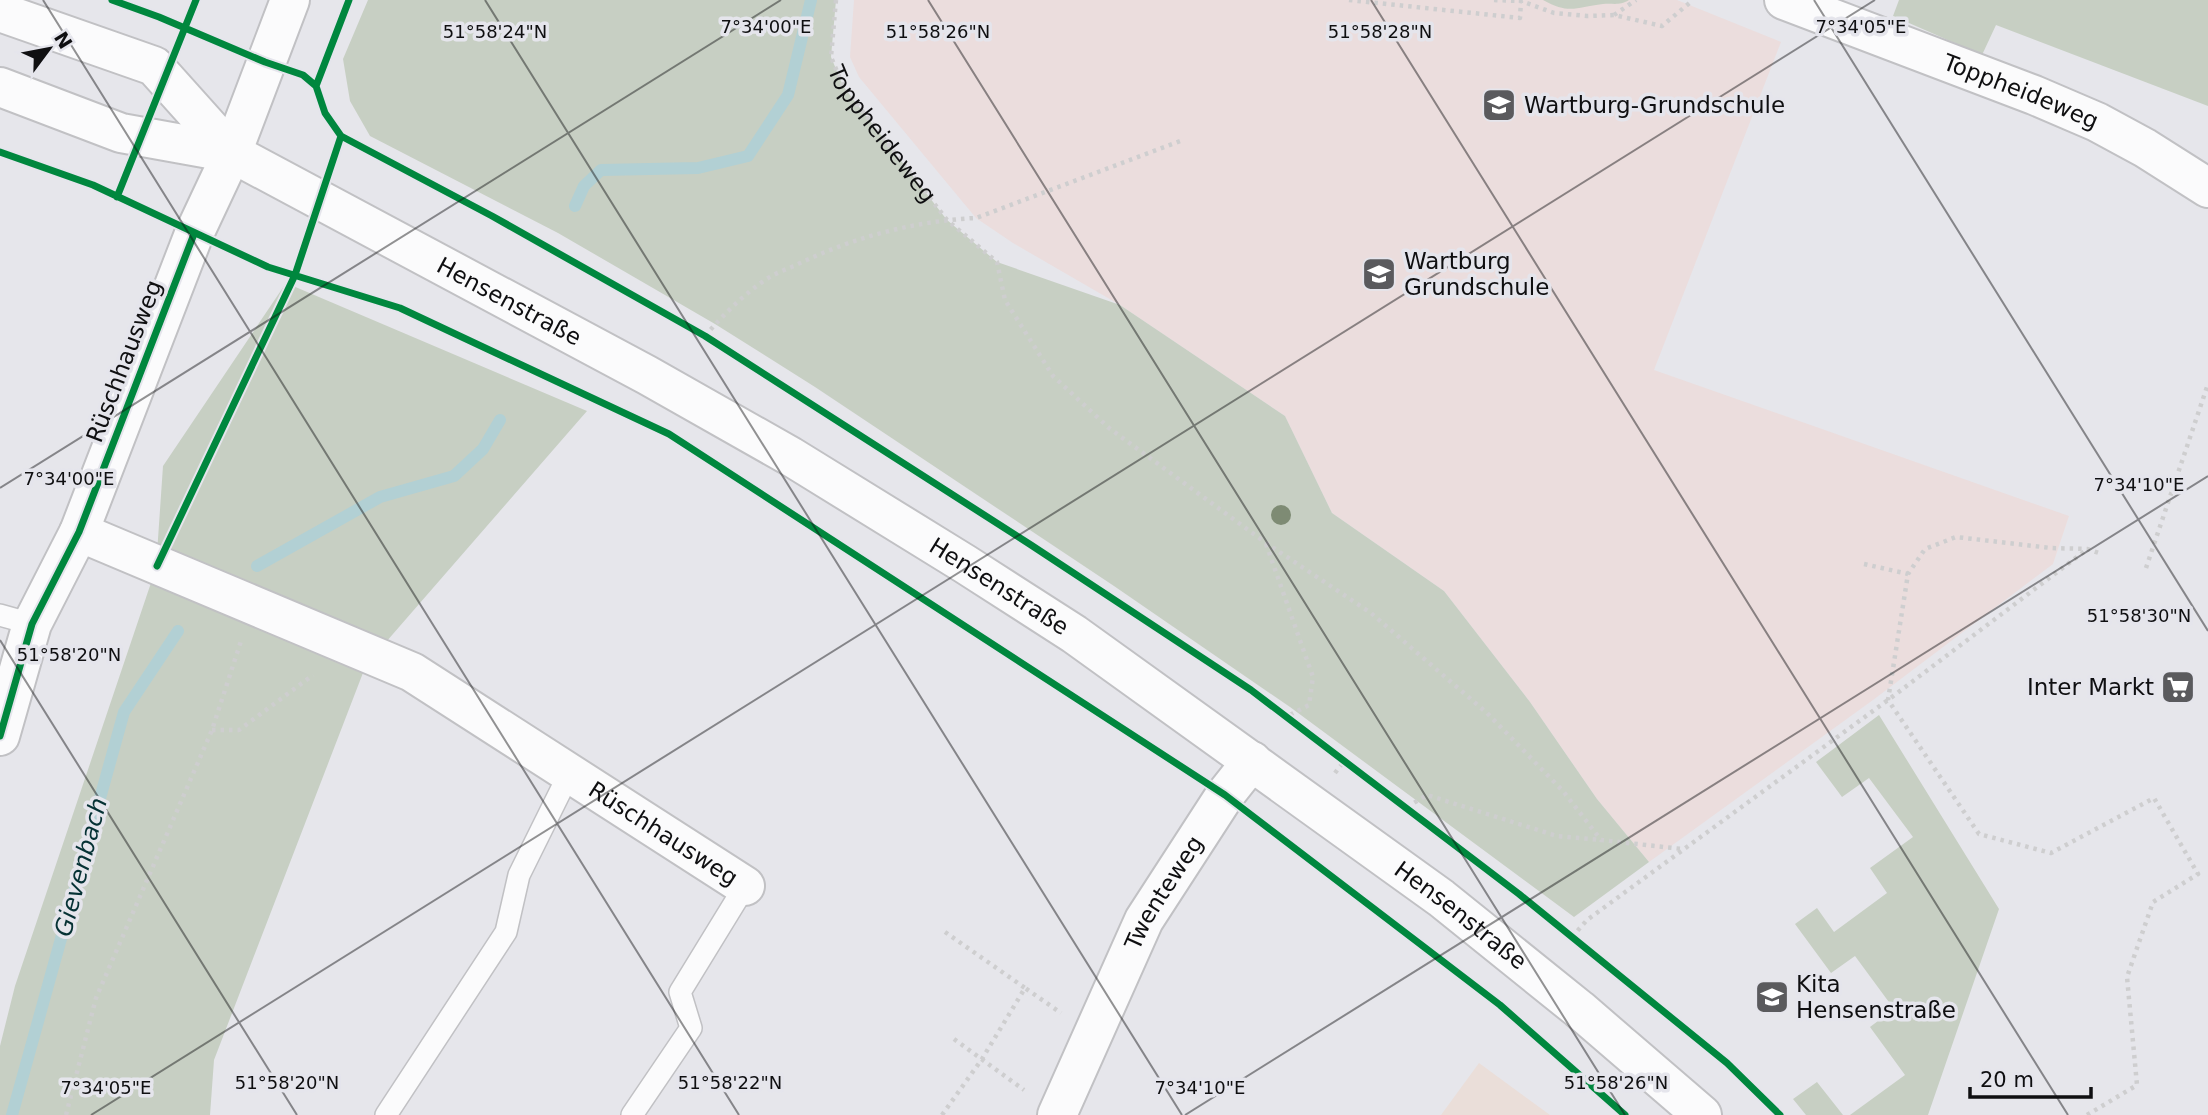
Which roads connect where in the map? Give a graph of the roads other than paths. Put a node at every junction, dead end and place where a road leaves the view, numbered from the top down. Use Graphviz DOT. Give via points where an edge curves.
graph roads {
  1 [pos="290,0"];
  2 [pos="1784,0"];
  3 [pos="0,12"];
  4 [pos="0,87"];
  5 [pos="232,153"];
  6 [pos="2208,188"];
  7 [pos="79,532"];
  8 [pos="16,619"];
  9 [pos="0,736"];
  10 [pos="1252,761"];
  11 [pos="570,772"];
  12 [pos="745,886"];
  13 [pos="386,1115"];
  14 [pos="632,1115"];
  15 [pos="1057,1115"];
  16 [pos="1702,1115"];
  1 -- 5 [label="street, Rüschhausweg"];
  2 -- 6 [label="street, Toppheideweg" via="2097,122"];
  3 -- 5 [label="street" via="154,66"];
  4 -- 5 [label="street" via="121,133"];
  5 -- 7 [label="street, Rüschhausweg" via="194,234"];
  5 -- 10 [label="street, Hensenstraße" via="790,456 1074,634"];
  7 -- 8 [label="street, Rüschhausweg"];
  7 -- 11 [label="street, Rüschhausweg" via="412,673"];
  8 -- 9 [label="street, Rüschhausweg"];
  10 -- 15 [label="street, Twenteweg" via="1144,920"];
  10 -- 16 [label="street, Hensenstraße" via="1441,898"];
  11 -- 12 [label="street, Rüschhausweg"];
  11 -- 13 [label="lane, Rüschhausweg" via="519,875 506,932"];
  12 -- 14 [label="lane, Rüschhausweg" via="680,992 691,1028"];
}
